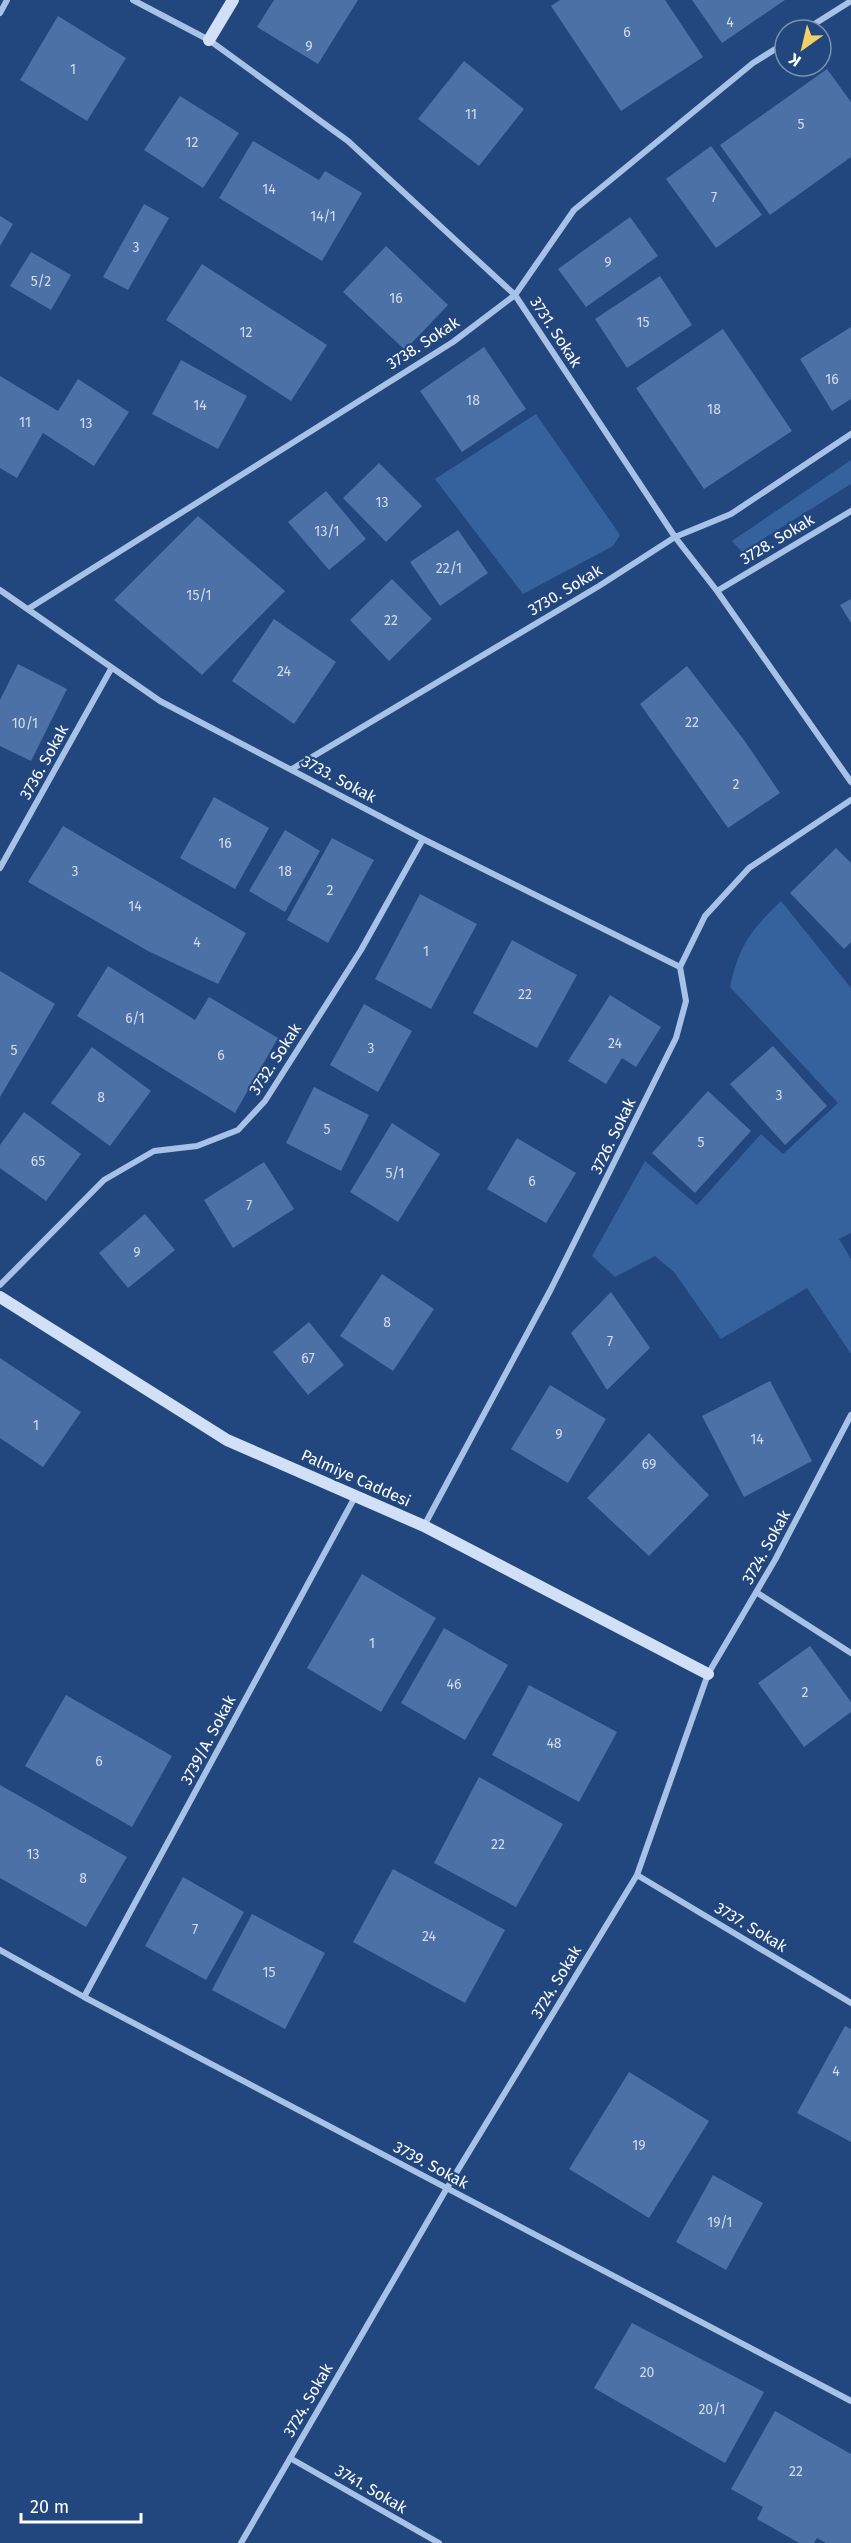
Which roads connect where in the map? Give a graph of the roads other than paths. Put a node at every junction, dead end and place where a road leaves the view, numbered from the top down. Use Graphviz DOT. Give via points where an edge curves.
graph roads {
  1 [pos="7,0"];
  2 [pos="133,0"];
  3 [pos="233,0"];
  4 [pos="851,1"];
  5 [pos="0,14"];
  6 [pos="824,18"];
  7 [pos="209,40"];
  8 [pos="773,50"];
  9 [pos="515,296"];
  10 [pos="851,434"];
  11 [pos="851,511"];
  12 [pos="675,537"];
  13 [pos="0,590"];
  14 [pos="717,591"];
  15 [pos="28,609"];
  16 [pos="111,669"];
  17 [pos="292,769"];
  18 [pos="851,782"];
  19 [pos="851,800"];
  20 [pos="423,839"];
  21 [pos="0,868"];
  22 [pos="680,967"];
  23 [pos="0,1285"];
  24 [pos="0,1297"];
  25 [pos="851,1415"];
  26 [pos="356,1495"];
  27 [pos="424,1526"];
  28 [pos="756,1592"];
  29 [pos="851,1653"];
  30 [pos="708,1674"];
  31 [pos="637,1875"];
  32 [pos="0,1950"];
  33 [pos="84,1997"];
  34 [pos="851,2003"];
  35 [pos="447,2188"];
  36 [pos="851,2401"];
  37 [pos="290,2458"];
  38 [pos="241,2543"];
  39 [pos="439,2543"];
  1 -- 5 [label="street"];
  2 -- 7 [label="street, 3731. Sokak"];
  3 -- 7 [label="street"];
  4 -- 6 [label="street"];
  7 -- 9 [label="street, 3731. Sokak" via="348,141"];
  8 -- 9 [label="street, 3738. Sokak" via="574,210"];
  9 -- 12 [label="street, 3731. Sokak"];
  9 -- 15 [label="street, 3738. Sokak" via="453,342"];
  10 -- 12 [label="street, 3730. Sokak" via="731,514"];
  11 -- 14 [label="street, 3728. Sokak"];
  12 -- 14 [label="street, 3731. Sokak"];
  12 -- 17 [label="street, 3730. Sokak"];
  13 -- 15 [label="street, 3733. Sokak"];
  14 -- 18 [label="street, 3731. Sokak"];
  15 -- 16 [label="street, 3733. Sokak"];
  16 -- 17 [label="street, 3733. Sokak" via="160,701"];
  16 -- 21 [label="street, 3736. Sokak"];
  17 -- 20 [label="street, 3733. Sokak"];
  19 -- 22 [label="street" via="749,868 705,916"];
  20 -- 22 [label="street, 3733. Sokak"];
  20 -- 23 [label="street, 3732. Sokak" via="360,950 265,1101 238,1130 197,1146 154,1151 104,1180"];
  22 -- 27 [label="street, 3726. Sokak" via="686,1001 676,1038 551,1289"];
  24 -- 26 [label="street, Palmiye Caddesi" via="227,1440"];
  25 -- 28 [label="street, 3724. Sokak"];
  26 -- 27 [label="street, Palmiye Caddesi"];
  26 -- 33 [label="street, 3739/A. Sokak"];
  27 -- 30 [label="street, Palmiye Caddesi"];
  28 -- 29 [label="street"];
  28 -- 30 [label="street, 3724. Sokak"];
  30 -- 31 [label="street, 3724. Sokak"];
  31 -- 34 [label="street, 3737. Sokak"];
  31 -- 35 [label="street, 3724. Sokak"];
  32 -- 33 [label="street, 3739. Sokak"];
  33 -- 35 [label="street, 3739. Sokak"];
  35 -- 36 [label="street, 3739. Sokak"];
  35 -- 37 [label="street, 3724. Sokak"];
  37 -- 38 [label="street, 3724. Sokak"];
  37 -- 39 [label="street, 3741. Sokak"];
}
